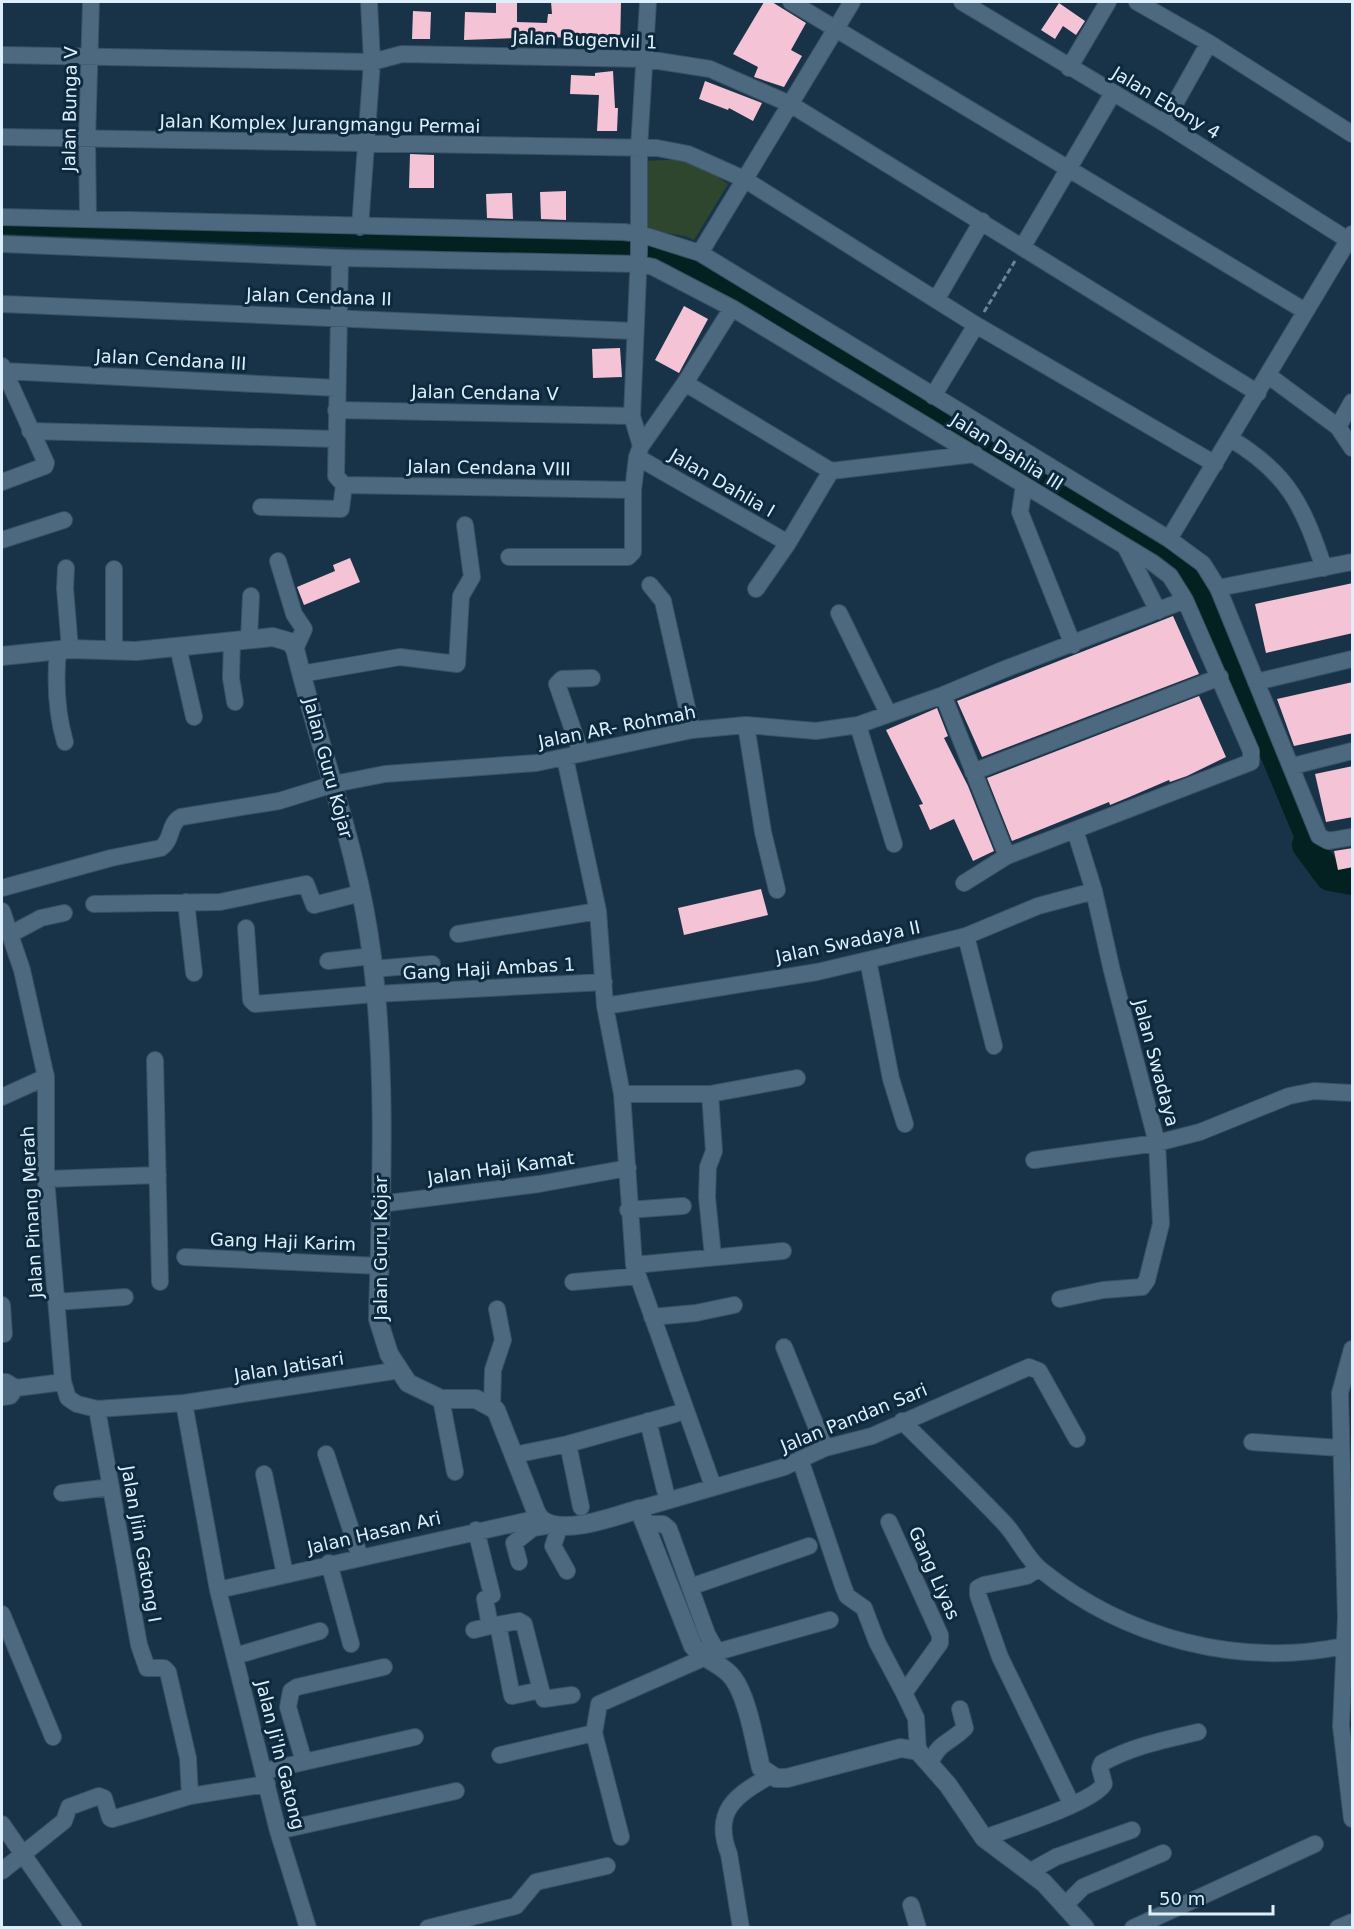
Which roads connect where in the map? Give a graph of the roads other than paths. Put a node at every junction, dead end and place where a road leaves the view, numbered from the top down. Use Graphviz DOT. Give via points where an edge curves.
graph roads {
  1 [pos="91,2"];
  2 [pos="369,2"];
  3 [pos="648,2"];
  4 [pos="792,2"];
  5 [pos="852,2"];
  6 [pos="962,2"];
  7 [pos="1108,2"];
  8 [pos="1137,2"];
  9 [pos="836,28"];
  10 [pos="1209,43"];
  11 [pos="2,55"];
  12 [pos="90,58"];
  13 [pos="646,59"];
  14 [pos="372,62"];
  15 [pos="1069,68"];
  16 [pos="1113,93"];
  17 [pos="790,104"];
  18 [pos="1164,123"];
  19 [pos="1353,134"];
  20 [pos="2,137"];
  21 [pos="87,140"];
  22 [pos="366,145"];
  23 [pos="639,148"];
  24 [pos="1069,171"];
  25 [pos="744,179"];
  26 [pos="3,217"];
  27 [pos="88,218"];
  28 [pos="982,221"];
  29 [pos="360,227"];
  30 [pos="1351,237"];
  31 [pos="2,244"];
  32 [pos="1023,246"];
  33 [pos="639,247"];
  34 [pos="700,253"];
  35 [pos="340,258"];
  36 [pos="936,300"];
  37 [pos="2,304"];
  38 [pos="732,308"];
  39 [pos="1305,311"];
  40 [pos="338,317"];
  41 [pos="976,325"];
  42 [pos="634,331"];
  43 [pos="3,369"];
  44 [pos="1269,376"];
  45 [pos="691,386"];
  46 [pos="337,388"];
  47 [pos="1258,393"];
  48 [pos="933,396"];
  49 [pos="1353,402"];
  50 [pos="336,410"];
  51 [pos="632,416"];
  52 [pos="1338,428"];
  53 [pos="30,431"];
  54 [pos="1231,439"];
  55 [pos="336,440"];
  56 [pos="1353,448"];
  57 [pos="639,452"];
  58 [pos="975,454"];
  59 [pos="1215,464"];
  60 [pos="831,471"];
  61 [pos="2,482"];
  62 [pos="344,485"];
  63 [pos="1024,485"];
  64 [pos="633,490"];
  65 [pos="261,507"];
  66 [pos="64,520"];
  67 [pos="465,525"];
  68 [pos="1168,539"];
  69 [pos="2,540"];
  70 [pos="788,543"];
  71 [pos="1125,546"];
  72 [pos="509,557"];
  73 [pos="278,561"];
  74 [pos="1353,562"];
  75 [pos="66,568"];
  76 [pos="1324,568"];
  77 [pos="114,569"];
  78 [pos="650,585"];
  79 [pos="1218,588"];
  80 [pos="756,589"];
  81 [pos="251,596"];
  82 [pos="1185,600"];
  83 [pos="1158,611"];
  84 [pos="839,613"];
  85 [pos="240,640"];
  86 [pos="1073,645"];
  87 [pos="178,647"];
  88 [pos="64,649"];
  89 [pos="295,649"];
  90 [pos="114,650"];
  91 [pos="2,656"];
  92 [pos="1353,659"];
  93 [pos="301,674"];
  94 [pos="1220,677"];
  95 [pos="592,678"];
  96 [pos="1256,682"];
  97 [pos="943,695"];
  98 [pos="235,702"];
  99 [pos="888,713"];
  100 [pos="194,717"];
  101 [pos="746,725"];
  102 [pos="858,725"];
  103 [pos="692,730"];
  104 [pos="64,742"];
  105 [pos="1353,751"];
  106 [pos="573,755"];
  107 [pos="1293,766"];
  108 [pos="973,772"];
  109 [pos="334,784"];
  110 [pos="1075,830"];
  111 [pos="1353,837"];
  112 [pos="894,844"];
  113 [pos="1007,856"];
  114 [pos="964,883"];
  115 [pos="2,888"];
  116 [pos="777,890"];
  117 [pos="1094,891"];
  118 [pos="361,893"];
  119 [pos="186,903"];
  120 [pos="94,904"];
  121 [pos="598,911"];
  122 [pos="64,913"];
  123 [pos="5,924"];
  124 [pos="246,928"];
  125 [pos="458,934"];
  126 [pos="966,936"];
  127 [pos="868,960"];
  128 [pos="328,961"];
  129 [pos="372,963"];
  130 [pos="432,963"];
  131 [pos="194,973"];
  132 [pos="604,982"];
  133 [pos="375,994"];
  134 [pos="605,1005"];
  135 [pos="994,1046"];
  136 [pos="155,1060"];
  137 [pos="46,1077"];
  138 [pos="797,1078"];
  139 [pos="1353,1093"];
  140 [pos="622,1094"];
  141 [pos="710,1094"];
  142 [pos="2,1096"];
  143 [pos="905,1124"];
  144 [pos="1157,1143"];
  145 [pos="1034,1160"];
  146 [pos="628,1168"];
  147 [pos="158,1175"];
  148 [pos="46,1179"];
  149 [pos="380,1204"];
  150 [pos="683,1206"];
  151 [pos="628,1210"];
  152 [pos="783,1251"];
  153 [pos="185,1257"];
  154 [pos="713,1257"];
  155 [pos="380,1266"];
  156 [pos="636,1271"];
  157 [pos="160,1282"];
  158 [pos="573,1282"];
  159 [pos="124,1297"];
  160 [pos="1060,1299"];
  161 [pos="56,1302"];
  162 [pos="2,1305"];
  163 [pos="734,1305"];
  164 [pos="497,1309"];
  165 [pos="652,1317"];
  166 [pos="4,1334"];
  167 [pos="784,1347"];
  168 [pos="1353,1349"];
  169 [pos="400,1370"];
  170 [pos="63,1382"];
  171 [pos="9,1386"];
  172 [pos="2,1397"];
  173 [pos="441,1399"];
  174 [pos="184,1403"];
  175 [pos="492,1406"];
  176 [pos="98,1409"];
  177 [pos="675,1414"];
  178 [pos="648,1421"];
  179 [pos="902,1421"];
  180 [pos="1077,1439"];
  181 [pos="1252,1442"];
  182 [pos="568,1444"];
  183 [pos="825,1448"];
  184 [pos="1340,1448"];
  185 [pos="326,1454"];
  186 [pos="514,1455"];
  187 [pos="800,1459"];
  188 [pos="455,1472"];
  189 [pos="264,1474"];
  190 [pos="713,1486"];
  191 [pos="111,1487"];
  192 [pos="665,1490"];
  193 [pos="62,1493"];
  194 [pos="581,1507"];
  195 [pos="642,1517"];
  196 [pos="889,1521"];
  197 [pos="550,1522"];
  198 [pos="476,1530"];
  199 [pos="809,1546"];
  200 [pos="360,1557"];
  201 [pos="519,1562"];
  202 [pos="329,1563"];
  203 [pos="1038,1569"];
  204 [pos="567,1571"];
  205 [pos="285,1574"];
  206 [pos="690,1587"];
  207 [pos="218,1590"];
  208 [pos="2,1614"];
  209 [pos="1349,1618"];
  210 [pos="830,1620"];
  211 [pos="487,1627"];
  212 [pos="320,1631"];
  213 [pos="351,1644"];
  214 [pos="1344,1646"];
  215 [pos="710,1655"];
  216 [pos="235,1656"];
  217 [pos="384,1666"];
  218 [pos="541,1690"];
  219 [pos="904,1693"];
  220 [pos="572,1695"];
  221 [pos="960,1709"];
  222 [pos="1198,1732"];
  223 [pos="594,1733"];
  224 [pos="53,1737"];
  225 [pos="415,1737"];
  226 [pos="922,1749"];
  227 [pos="500,1755"];
  228 [pos="304,1762"];
  229 [pos="770,1776"];
  230 [pos="265,1777"];
  231 [pos="456,1791"];
  232 [pos="190,1796"];
  233 [pos="1072,1805"];
  234 [pos="1353,1819"];
  235 [pos="2,1824"];
  236 [pos="1132,1830"];
  237 [pos="278,1831"];
  238 [pos="621,1837"];
  239 [pos="984,1838"];
  240 [pos="1315,1844"];
  241 [pos="1163,1853"];
  242 [pos="22,1856"];
  243 [pos="607,1866"];
  244 [pos="2,1871"];
  245 [pos="1029,1872"];
  246 [pos="911,1905"];
  247 [pos="1065,1905"];
  248 [pos="1353,1922"];
  249 [pos="74,1928"];
  250 [pos="308,1928"];
  251 [pos="428,1928"];
  252 [pos="741,1928"];
  253 [pos="918,1928"];
  254 [pos="1085,1928"];
  255 [pos="1133,1928"];
  256 [pos="1338,1928"];
  1 -- 12 [label="street, Jalan Bunga V"];
  2 -- 14 [label="street"];
  3 -- 13 [label="street"];
  4 -- 9 [label="street"];
  5 -- 9 [label="street"];
  6 -- 15 [label="street, Jalan Ebony 4"];
  7 -- 15 [label="street"];
  8 -- 10 [label="street"];
  9 -- 17 [label="street"];
  9 -- 24 [label="street"];
  10 -- 18 [label="street"];
  10 -- 19 [label="street"];
  11 -- 12 [label="street"];
  12 -- 14 [label="street"];
  12 -- 21 [label="street, Jalan Bunga V"];
  13 -- 14 [label="street, Jalan Bugenvil 1" via="402,54"];
  13 -- 17 [label="street, Jalan Bugenvil 1" via="710,69"];
  13 -- 23 [label="street"];
  14 -- 22 [label="street"];
  15 -- 16 [label="street, Jalan Ebony 4"];
  16 -- 18 [label="street, Jalan Ebony 4"];
  16 -- 24 [label="street"];
  17 -- 25 [label="street"];
  17 -- 28 [label="street"];
  18 -- 30 [label="street, Jalan Ebony 4"];
  20 -- 21 [label="street, Jalan Komplex Jurangmangu Permai"];
  21 -- 22 [label="street, Jalan Komplex Jurangmangu Permai"];
  21 -- 27 [label="street, Jalan Bunga V"];
  22 -- 23 [label="street, Jalan Komplex Jurangmangu Permai"];
  22 -- 29 [label="street"];
  23 -- 25 [label="street, Jalan Komplex Jurangmangu Permai" via="688,154"];
  23 -- 33 [label="street"];
  24 -- 32 [label="street"];
  24 -- 39 [label="street"];
  25 -- 34 [label="street"];
  25 -- 36 [label="street, Jalan Komplex Jurangmangu Permai"];
  26 -- 27 [label="street"];
  27 -- 29 [label="street"];
  28 -- 32 [label="street"];
  28 -- 36 [label="street"];
  29 -- 33 [label="street"];
  30 -- 39 [label="street"];
  31 -- 35 [label="street"];
  32 -- 47 [label="street"];
  33 -- 34 [label="street"];
  33 -- 35 [label="street"];
  33 -- 38 [label="street, Jalan Dahlia III" via="670,274"];
  33 -- 42 [label="street"];
  34 -- 48 [label="street"];
  35 -- 40 [label="street"];
  36 -- 41 [label="street, Jalan Komplex Jurangmangu Permai"];
  37 -- 40 [label="street, Jalan Cendana II"];
  38 -- 45 [label="street"];
  38 -- 58 [label="street, Jalan Dahlia III"];
  39 -- 44 [label="street"];
  40 -- 42 [label="street, Jalan Cendana II"];
  40 -- 46 [label="street"];
  41 -- 48 [label="street"];
  41 -- 59 [label="street, Jalan Komplex Jurangmangu Permai"];
  42 -- 51 [label="street"];
  43 -- 46 [label="street, Jalan Cendana III"];
  43 -- 53 [label="street"];
  44 -- 47 [label="street"];
  44 -- 52 [label="street"];
  45 -- 57 [label="street"];
  45 -- 60 [label="street"];
  46 -- 50 [label="street"];
  47 -- 54 [label="street"];
  48 -- 68 [label="street"];
  49 -- 52 [label="street"];
  50 -- 51 [label="street, Jalan Cendana V"];
  50 -- 55 [label="street"];
  51 -- 57 [label="street"];
  52 -- 56 [label="street"];
  53 -- 55 [label="street"];
  53 -- 61 [label="street" via="46,465"];
  54 -- 59 [label="street"];
  54 -- 76 [label="street" via="1257,455 1296,498"];
  55 -- 62 [label="street" via="336,476"];
  57 -- 64 [label="street"];
  57 -- 70 [label="street, Jalan Dahlia I"];
  58 -- 60 [label="street"];
  58 -- 63 [label="street, Jalan Dahlia III"];
  59 -- 68 [label="street"];
  60 -- 70 [label="street"];
  62 -- 64 [label="street, Jalan Cendana VIII"];
  62 -- 65 [label="street" via="341,509"];
  63 -- 71 [label="street, Jalan Dahlia III"];
  63 -- 86 [label="street" via="1020,512"];
  64 -- 72 [label="street" via="633,552 628,557"];
  66 -- 69 [label="street"];
  67 -- 93 [label="street" via="472,577 461,596 457,664 399,657"];
  68 -- 79 [label="street" via="1203,564"];
  70 -- 80 [label="street"];
  71 -- 82 [label="street, Jalan Dahlia III" via="1170,576"];
  71 -- 83 [label="street"];
  73 -- 89 [label="street" via="294,614 304,629"];
  74 -- 76 [label="street"];
  75 -- 88 [label="street"];
  76 -- 79 [label="street"];
  77 -- 90 [label="street"];
  78 -- 103 [label="street" via="663,601"];
  79 -- 96 [label="street"];
  81 -- 85 [label="street"];
  82 -- 83 [label="street"];
  82 -- 94 [label="street, Jalan Dahlia III"];
  83 -- 86 [label="street"];
  84 -- 99 [label="street"];
  85 -- 87 [label="street"];
  85 -- 89 [label="street" via="282,638"];
  85 -- 98 [label="street" via="231,678"];
  86 -- 97 [label="street"];
  87 -- 90 [label="street"];
  87 -- 100 [label="street"];
  88 -- 90 [label="street"];
  88 -- 91 [label="street"];
  88 -- 104 [label="street" via="56,686"];
  89 -- 93 [label="street, Jalan Guru Kojar"];
  92 -- 96 [label="street"];
  93 -- 109 [label="street, Jalan Guru Kojar"];
  94 -- 108 [label="street"];
  94 -- 110 [label="street, Jalan Dahlia III" via="1251,751 1252,759 1247,765"];
  95 -- 106 [label="street" via="562,679 558,684"];
  96 -- 107 [label="street"];
  97 -- 99 [label="street, Jalan AR- Rohmah"];
  97 -- 108 [label="street"];
  99 -- 102 [label="street, Jalan AR- Rohmah"];
  101 -- 102 [label="street, Jalan AR- Rohmah" via="816,731"];
  101 -- 103 [label="street, Jalan AR- Rohmah"];
  101 -- 116 [label="street" via="762,832"];
  102 -- 112 [label="street"];
  103 -- 106 [label="street, Jalan AR- Rohmah"];
  105 -- 107 [label="street"];
  106 -- 109 [label="street, Jalan AR- Rohmah" via="536,763 385,774"];
  106 -- 121 [label="street"];
  107 -- 111 [label="street" via="1310,820 1322,839"];
  108 -- 113 [label="street"];
  109 -- 115 [label="street, Jalan AR- Rohmah" via="279,801 181,817 160,848"];
  109 -- 118 [label="street, Jalan Guru Kojar"];
  110 -- 113 [label="street"];
  110 -- 117 [label="street, Jalan Swadaya"];
  113 -- 114 [label="street"];
  117 -- 126 [label="street, Jalan Swadaya II" via="1038,906"];
  117 -- 144 [label="street, Jalan Swadaya"];
  118 -- 119 [label="street" via="314,905 306,884 220,902"];
  118 -- 129 [label="street, Jalan Guru Kojar"];
  119 -- 120 [label="street"];
  119 -- 131 [label="street"];
  121 -- 125 [label="street"];
  121 -- 132 [label="street"];
  122 -- 123 [label="street"];
  123 -- 137 [label="street, Jalan Pinang Merah" via="22,970"];
  124 -- 133 [label="street, Gang Haji Ambas 1" via="251,1000 255,1004"];
  126 -- 127 [label="street, Jalan Swadaya II"];
  126 -- 135 [label="street"];
  127 -- 134 [label="street, Jalan Swadaya II" via="817,972"];
  127 -- 143 [label="street" via="891,1079"];
  128 -- 129 [label="street"];
  129 -- 130 [label="street"];
  129 -- 133 [label="street, Jalan Guru Kojar"];
  132 -- 133 [label="street, Gang Haji Ambas 1"];
  132 -- 134 [label="street"];
  133 -- 149 [label="street, Jalan Guru Kojar" via="382,1062"];
  134 -- 140 [label="street"];
  136 -- 147 [label="street"];
  137 -- 142 [label="street"];
  137 -- 148 [label="street, Jalan Pinang Merah"];
  138 -- 141 [label="street"];
  139 -- 144 [label="street, Jalan Swadaya" via="1314,1091 1289,1096 1200,1132"];
  140 -- 141 [label="street"];
  140 -- 146 [label="street"];
  141 -- 154 [label="street" via="714,1151 708,1167 707,1197"];
  144 -- 145 [label="street"];
  144 -- 160 [label="street" via="1161,1224 1147,1280 1135,1290 1111,1289"];
  146 -- 149 [label="street, Jalan Haji Kamat" via="539,1184"];
  146 -- 151 [label="street"];
  147 -- 148 [label="street"];
  147 -- 157 [label="street"];
  148 -- 161 [label="street, Jalan Pinang Merah"];
  149 -- 155 [label="street, Jalan Guru Kojar"];
  150 -- 151 [label="street"];
  151 -- 156 [label="street"];
  152 -- 154 [label="street"];
  153 -- 155 [label="street, Gang Haji Karim"];
  154 -- 156 [label="street"];
  155 -- 169 [label="street, Jalan Guru Kojar" via="378,1319 389,1354"];
  156 -- 158 [label="street"];
  156 -- 165 [label="street"];
  159 -- 161 [label="street"];
  161 -- 170 [label="street, Jalan Pinang Merah"];
  162 -- 166 [label="street"];
  163 -- 165 [label="street"];
  164 -- 175 [label="street" via="503,1340 493,1370"];
  165 -- 190 [label="street"];
  167 -- 183 [label="street"];
  168 -- 184 [label="street" via="1340,1393"];
  169 -- 173 [label="street, Jalan Guru Kojar" via="408,1383"];
  169 -- 174 [label="street, Jalan Jatisari"];
  170 -- 171 [label="street"];
  170 -- 176 [label="street" via="69,1398"];
  171 -- 172 [label="street" via="10,1396"];
  173 -- 175 [label="street, Jalan Guru Kojar" via="469,1398"];
  173 -- 188 [label="street"];
  174 -- 176 [label="street"];
  174 -- 207 [label="street, Jalan Ji'ln Gatong"];
  175 -- 186 [label="street"];
  176 -- 191 [label="street, Jalan Jiin Gatong I"];
  177 -- 178 [label="street"];
  178 -- 182 [label="street"];
  178 -- 192 [label="street"];
  179 -- 180 [label="street, Jalan Pandan Sari" via="1029,1367 1039,1371"];
  179 -- 183 [label="street, Jalan Pandan Sari" via="872,1436"];
  179 -- 203 [label="street" via="1007,1526"];
  181 -- 184 [label="street"];
  182 -- 186 [label="street"];
  182 -- 194 [label="street"];
  183 -- 187 [label="street, Jalan Pandan Sari"];
  184 -- 209 [label="street"];
  185 -- 200 [label="street"];
  186 -- 197 [label="street"];
  187 -- 190 [label="street, Jalan Pandan Sari"];
  187 -- 219 [label="street" via="843,1586 848,1596 864,1608"];
  189 -- 205 [label="street"];
  190 -- 195 [label="street, Jalan Pandan Sari"];
  191 -- 193 [label="street"];
  191 -- 232 [label="street, Jalan Jiin Gatong I" via="144,1663 147,1668 164,1668 171,1682 188,1758"];
  195 -- 197 [label="street" via="580,1525"];
  195 -- 206 [label="street" via="669,1529"];
  195 -- 215 [label="street" via="693,1646"];
  196 -- 219 [label="street, Gang Liyas" via="940,1635 935,1652"];
  197 -- 198 [label="street, Jalan Hasan Ari"];
  197 -- 201 [label="street" via="533,1528 514,1543"];
  197 -- 204 [label="street" via="553,1546"];
  198 -- 200 [label="street, Jalan Hasan Ari"];
  198 -- 211 [label="street" via="492,1595 485,1599"];
  199 -- 206 [label="street"];
  200 -- 202 [label="street, Jalan Hasan Ari"];
  202 -- 205 [label="street, Jalan Hasan Ari"];
  202 -- 213 [label="street"];
  203 -- 214 [label="street" via="1102,1609 1160,1636 1223,1651 1277,1654"];
  203 -- 233 [label="street" via="1027,1576 978,1588 978,1595 1000,1656"];
  205 -- 207 [label="street, Jalan Hasan Ari"];
  206 -- 215 [label="street" via="707,1634"];
  207 -- 216 [label="street, Jalan Ji'ln Gatong"];
  208 -- 224 [label="street"];
  209 -- 214 [label="street"];
  210 -- 215 [label="street"];
  211 -- 218 [label="street" via="512,1696"];
  211 -- 218 [label="street" via="519,1621 524,1624"];
  212 -- 216 [label="street"];
  214 -- 234 [label="street" via="1341,1726"];
  215 -- 223 [label="street" via="602,1701"];
  215 -- 229 [label="street" via="735,1680 762,1768"];
  216 -- 230 [label="street, Jalan Ji'ln Gatong"];
  217 -- 228 [label="street" via="291,1691 288,1707"];
  218 -- 220 [label="street" via="544,1699"];
  219 -- 226 [label="street" via="916,1718"];
  221 -- 226 [label="street" via="965,1728 938,1746"];
  222 -- 233 [label="street" via="1143,1744 1102,1763 1102,1789"];
  223 -- 227 [label="street"];
  223 -- 238 [label="street"];
  225 -- 228 [label="street"];
  226 -- 229 [label="street" via="901,1748 787,1778"];
  226 -- 239 [label="street"];
  228 -- 230 [label="street"];
  229 -- 252 [label="street" via="729,1804 723,1827"];
  230 -- 232 [label="street"];
  230 -- 237 [label="street, Jalan Ji'ln Gatong"];
  231 -- 237 [label="street"];
  232 -- 242 [label="street" via="112,1819 102,1796 71,1805 64,1821"];
  233 -- 239 [label="street"];
  235 -- 242 [label="street"];
  236 -- 245 [label="street" via="1056,1857"];
  237 -- 250 [label="street, Jalan Ji'ln Gatong"];
  239 -- 245 [label="street"];
  240 -- 255 [label="street"];
  241 -- 247 [label="street" via="1083,1887"];
  242 -- 244 [label="street"];
  242 -- 249 [label="street"];
  243 -- 251 [label="street" via="536,1882 516,1906"];
  245 -- 247 [label="street"];
  246 -- 253 [label="street"];
  247 -- 254 [label="street"];
  248 -- 256 [label="street"];
}
